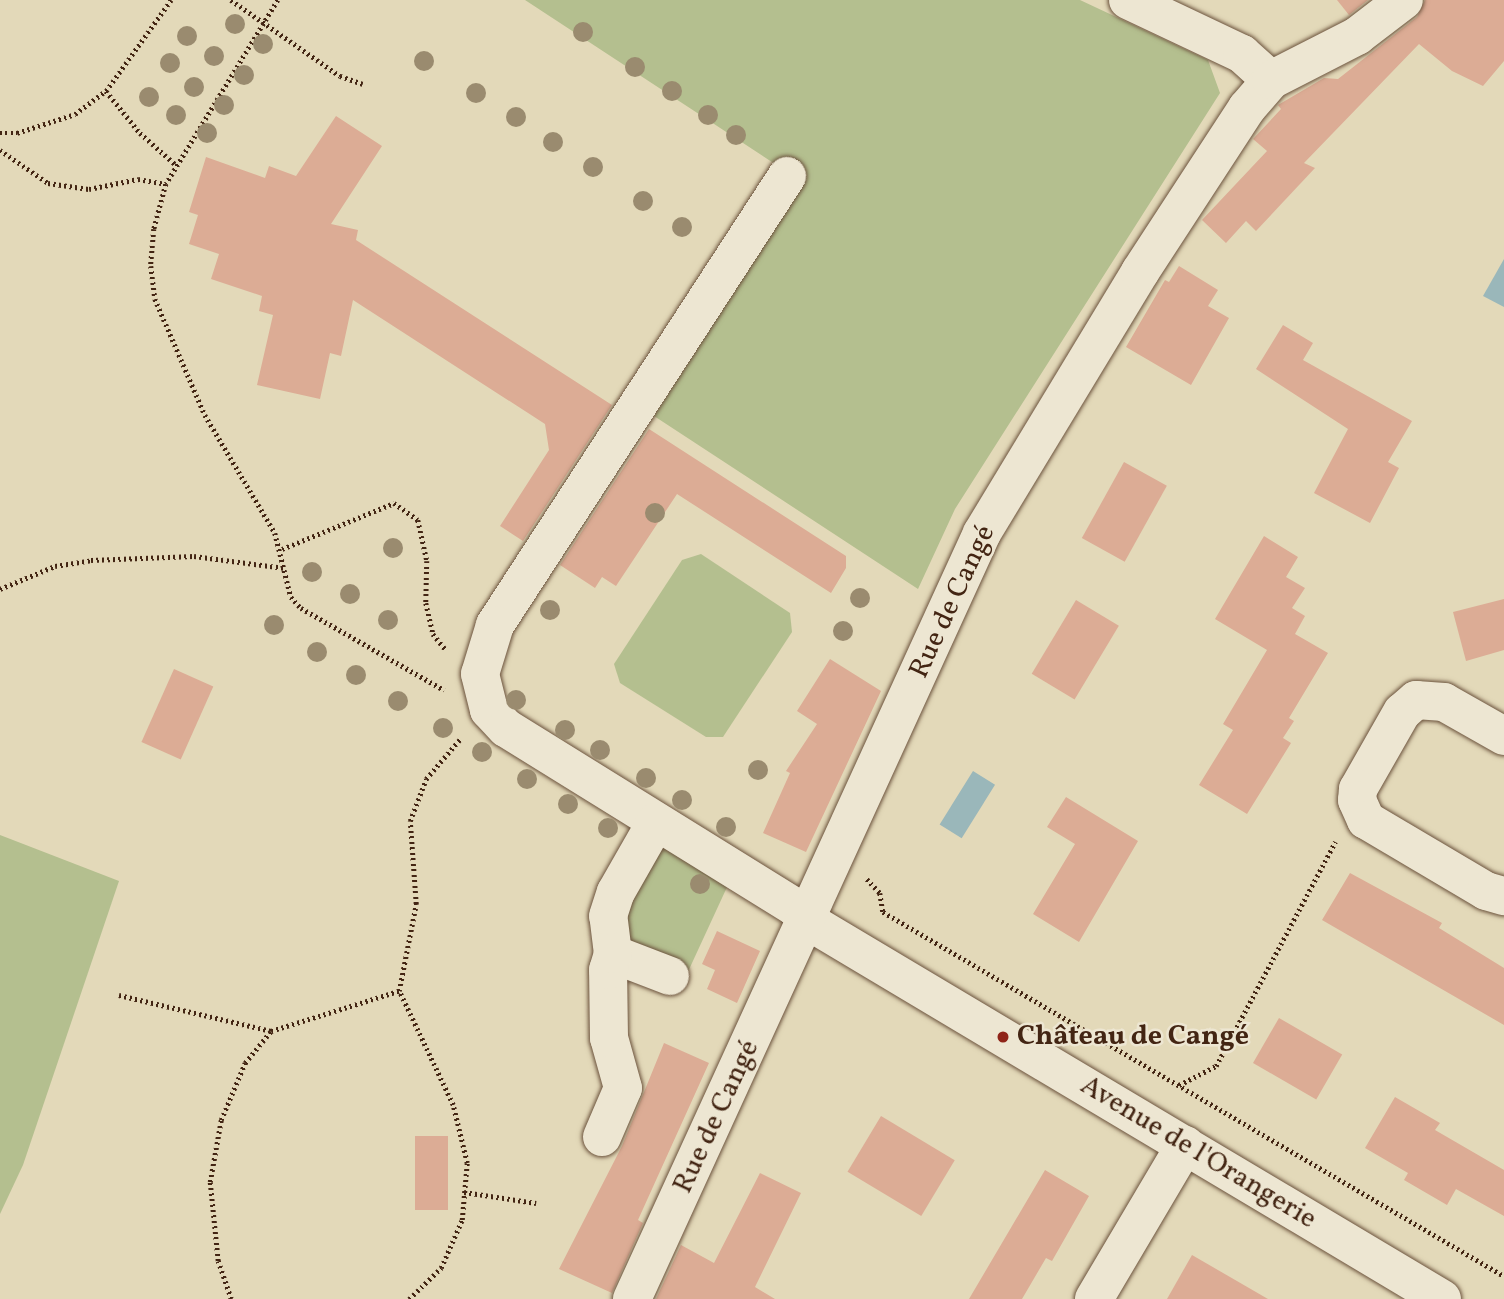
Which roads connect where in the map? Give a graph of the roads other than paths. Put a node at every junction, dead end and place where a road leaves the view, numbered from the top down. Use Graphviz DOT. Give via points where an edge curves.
graph roads {
  1 [pos="1128,0"];
  2 [pos="1404,0"];
  3 [pos="1271,80"];
  4 [pos="787,176"];
  5 [pos="1504,736"];
  6 [pos="656,822"];
  7 [pos="1504,895"];
  8 [pos="808,921"];
  9 [pos="613,954"];
  10 [pos="670,976"];
  11 [pos="602,1137"];
  12 [pos="1185,1145"];
  13 [pos="632,1299"];
  14 [pos="1094,1299"];
  15 [pos="1443,1299"];
  1 -- 3 [label="street" via="1242,54"];
  2 -- 3 [label="street, Rue de Cangé" via="1357,36"];
  3 -- 8 [label="street, Rue de Cangé" via="1220,145 982,533"];
  4 -- 6 [label="street, Avenue de l'Orangerie" via="495,625 483,651 486,699 506,728"];
  5 -- 7 [label="street" via="1444,702 1416,700 1402,712 1358,789 1358,811 1474,884"];
  6 -- 8 [label="street, Avenue de l'Orangerie" via="795,906"];
  6 -- 9 [label="street" via="608,916"];
  8 -- 12 [label="street, Avenue de l'Orangerie"];
  8 -- 13 [label="street, Rue de Cangé"];
  9 -- 10 [label="street"];
  9 -- 11 [label="street" via="608,970 609,1038 623,1088"];
  12 -- 14 [label="street"];
  12 -- 15 [label="street, Avenue de l'Orangerie"];
}
